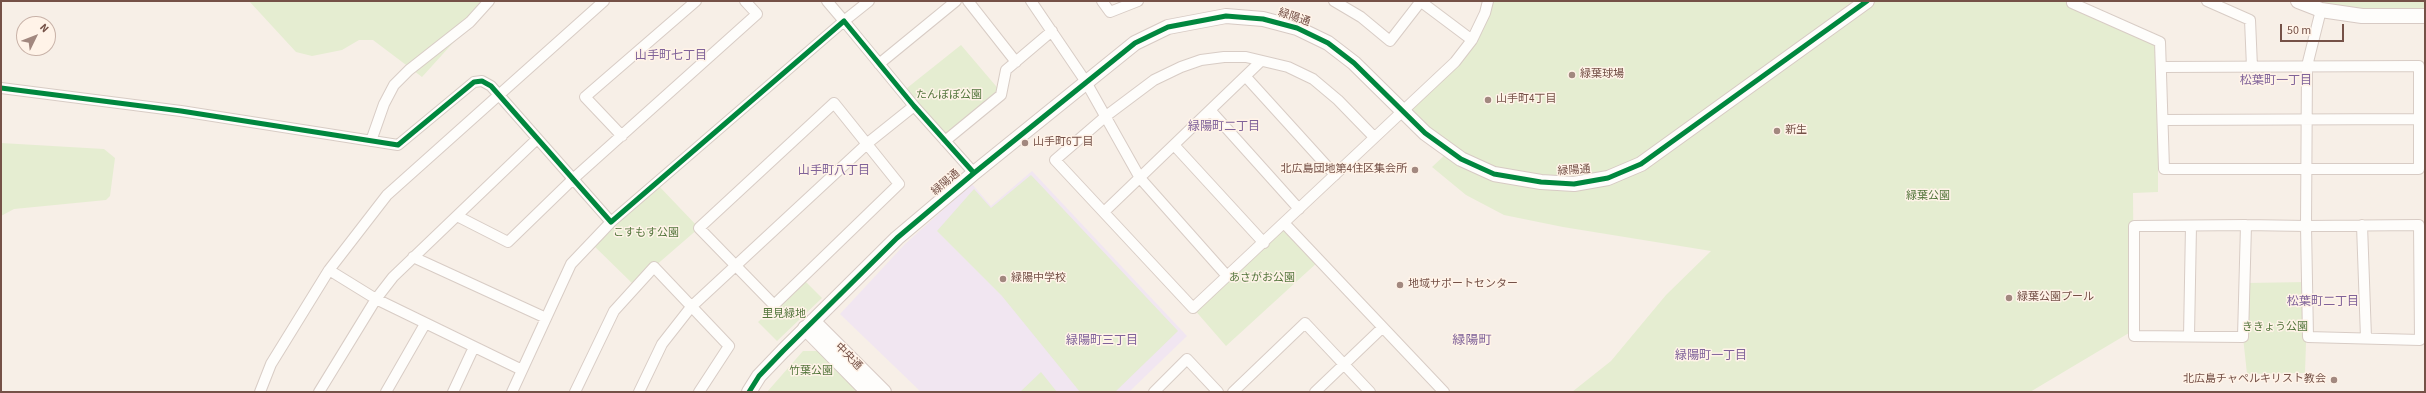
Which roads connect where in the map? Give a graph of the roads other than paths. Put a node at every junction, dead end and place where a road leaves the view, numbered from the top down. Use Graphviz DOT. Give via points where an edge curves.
graph roads {
  1 [pos="489,1"];
  2 [pos="604,1"];
  3 [pos="696,1"];
  4 [pos="745,1"];
  5 [pos="827,1"];
  6 [pos="869,1"];
  7 [pos="956,1"];
  8 [pos="968,1"];
  9 [pos="1031,1"];
  10 [pos="1102,1"];
  11 [pos="1138,1"];
  12 [pos="1334,1"];
  13 [pos="1421,1"];
  14 [pos="1488,1"];
  15 [pos="1867,1"];
  16 [pos="2073,1"];
  17 [pos="2207,1"];
  18 [pos="2298,1"];
  19 [pos="2321,10"];
  20 [pos="2425,16"];
  21 [pos="844,21"];
  22 [pos="1052,31"];
  23 [pos="1472,40"];
  24 [pos="1016,62"];
  25 [pos="1260,62"];
  26 [pos="879,64"];
  27 [pos="2307,66"];
  28 [pos="2162,67"];
  29 [pos="2252,67"];
  30 [pos="1246,77"];
  31 [pos="1086,82"];
  32 [pos="1,88"];
  33 [pos="498,95"];
  34 [pos="914,106"];
  35 [pos="1211,111"];
  36 [pos="1403,112"];
  37 [pos="1106,116"];
  38 [pos="2419,119"];
  39 [pos="2163,120"];
  40 [pos="2307,120"];
  41 [pos="622,136"];
  42 [pos="1374,137"];
  43 [pos="537,139"];
  44 [pos="371,141"];
  45 [pos="945,141"];
  46 [pos="867,144"];
  47 [pos="1174,145"];
  48 [pos="2306,169"];
  49 [pos="974,173"];
  50 [pos="1335,175"];
  51 [pos="1140,178"];
  52 [pos="573,179"];
  53 [pos="1299,209"];
  54 [pos="1104,212"];
  55 [pos="457,216"];
  56 [pos="611,222"];
  57 [pos="1284,223"];
  58 [pos="2246,225"];
  59 [pos="2191,226"];
  60 [pos="2306,226"];
  61 [pos="2362,226"];
  62 [pos="1264,243"];
  63 [pos="413,257"];
  64 [pos="736,266"];
  65 [pos="329,270"];
  66 [pos="1228,276"];
  67 [pos="376,299"];
  68 [pos="691,307"];
  69 [pos="546,318"];
  70 [pos="425,324"];
  71 [pos="809,325"];
  72 [pos="1382,328"];
  73 [pos="2189,336"];
  74 [pos="2366,338"];
  75 [pos="474,347"];
  76 [pos="1344,364"];
  77 [pos="522,370"];
  78 [pos="260,392"];
  79 [pos="319,392"];
  80 [pos="386,392"];
  81 [pos="453,392"];
  82 [pos="512,392"];
  83 [pos="575,392"];
  84 [pos="639,392"];
  85 [pos="699,392"];
  86 [pos="749,392"];
  87 [pos="868,392"];
  88 [pos="884,392"];
  89 [pos="1154,392"];
  90 [pos="1218,392"];
  91 [pos="1233,392"];
  92 [pos="1315,392"];
  93 [pos="1370,392"];
  94 [pos="1444,392"];
  1 -- 44 [label="street" via="470,22 408,70 394,85 384,104"];
  2 -- 33 [label="street"];
  3 -- 41 [label="street" via="585,97"];
  4 -- 41 [label="street" via="757,14"];
  5 -- 21 [label="street"];
  6 -- 21 [label="street"];
  7 -- 26 [label="street"];
  8 -- 24 [label="street"];
  9 -- 22 [label="street"];
  10 -- 11 [label="street" via="1110,12"];
  12 -- 13 [label="street" via="1361,17 1390,41"];
  13 -- 23 [label="street"];
  14 -- 23 [label="street"];
  15 -- 36 [label="street, 緑陽通" via="1640,164 1608,178 1567,184 1494,174 1449,151"];
  16 -- 28 [label="street" via="2072,3 2160,42"];
  17 -- 29 [label="street" via="2250,20"];
  18 -- 19 [label="street"];
  19 -- 20 [label="street" via="2362,16"];
  19 -- 27 [label="street"];
  21 -- 26 [label="street"];
  21 -- 56 [label="street"];
  22 -- 24 [label="street"];
  22 -- 31 [label="street"];
  23 -- 36 [label="street" via="1455,62"];
  24 -- 45 [label="street" via="1006,70 1000,95"];
  25 -- 30 [label="street"];
  25 -- 37 [label="street" via="1246,57 1224,57 1201,60 1181,67 1154,80"];
  25 -- 42 [label="street" via="1288,67 1313,79 1338,100"];
  26 -- 34 [label="street"];
  27 -- 29 [label="street"];
  27 -- 38 [label="street" via="2419,66"];
  27 -- 40 [label="street"];
  28 -- 29 [label="street"];
  28 -- 39 [label="street"];
  30 -- 35 [label="street"];
  30 -- 50 [label="street"];
  31 -- 36 [label="street, 緑陽通" via="1135,43 1168,27 1208,18 1245,16 1291,26 1328,43 1374,82"];
  31 -- 37 [label="street"];
  31 -- 49 [label="street, 緑陽通"];
  32 -- 44 [label="street" via="181,111"];
  33 -- 43 [label="street"];
  33 -- 44 [label="street" via="482,81 474,82 398,145"];
  33 -- 65 [label="street" via="387,195"];
  34 -- 45 [label="street"];
  34 -- 46 [label="street"];
  35 -- 47 [label="street"];
  35 -- 53 [label="street"];
  36 -- 42 [label="street"];
  37 -- 51 [label="street"];
  37 -- 54 [label="street" via="1056,160"];
  38 -- 40 [label="street"];
  38 -- 48 [label="street" via="2419,169"];
  39 -- 40 [label="street"];
  39 -- 48 [label="street" via="2164,169"];
  40 -- 48 [label="street"];
  41 -- 52 [label="street"];
  42 -- 50 [label="street"];
  43 -- 52 [label="street"];
  43 -- 55 [label="street"];
  45 -- 49 [label="street"];
  46 -- 64 [label="street"];
  46 -- 64 [label="street" via="899,184 774,305"];
  46 -- 64 [label="street" via="834,102 699,228"];
  47 -- 51 [label="street"];
  47 -- 62 [label="street"];
  48 -- 60 [label="street"];
  49 -- 71 [label="street, 緑陽通" via="897,238"];
  50 -- 53 [label="street"];
  51 -- 54 [label="street"];
  51 -- 66 [label="street"];
  52 -- 55 [label="street" via="508,242"];
  52 -- 56 [label="street"];
  53 -- 57 [label="street"];
  54 -- 66 [label="street" via="1193,308"];
  55 -- 63 [label="street"];
  56 -- 69 [label="street" via="571,264"];
  57 -- 62 [label="street"];
  57 -- 72 [label="street"];
  58 -- 59 [label="street"];
  58 -- 60 [label="street"];
  58 -- 73 [label="street" via="2243,337"];
  59 -- 73 [label="street"];
  59 -- 73 [label="street" via="2134,226 2134,336"];
  60 -- 61 [label="street"];
  60 -- 74 [label="street" via="2308,337"];
  61 -- 74 [label="street"];
  61 -- 74 [label="street" via="2418,225 2420,340"];
  62 -- 66 [label="street"];
  63 -- 67 [label="street"];
  63 -- 69 [label="street"];
  64 -- 68 [label="street"];
  65 -- 67 [label="street"];
  65 -- 78 [label="street" via="271,364"];
  67 -- 70 [label="street"];
  67 -- 79 [label="street"];
  68 -- 83 [label="street" via="654,267 614,312"];
  68 -- 84 [label="street" via="662,344"];
  68 -- 85 [label="street" via="729,346"];
  69 -- 77 [label="street"];
  70 -- 75 [label="street"];
  70 -- 80 [label="street"];
  71 -- 86 [label="street, 緑陽通" via="759,376"];
  71 -- 87 [label="street, 中央通"];
  71 -- 88 [label="street, 中央通"];
  72 -- 76 [label="street"];
  72 -- 94 [label="street"];
  75 -- 77 [label="street"];
  75 -- 81 [label="street"];
  76 -- 91 [label="street" via="1305,323"];
  76 -- 92 [label="street"];
  76 -- 93 [label="street"];
  77 -- 82 [label="street"];
  89 -- 90 [label="street" via="1188,359"];
}
